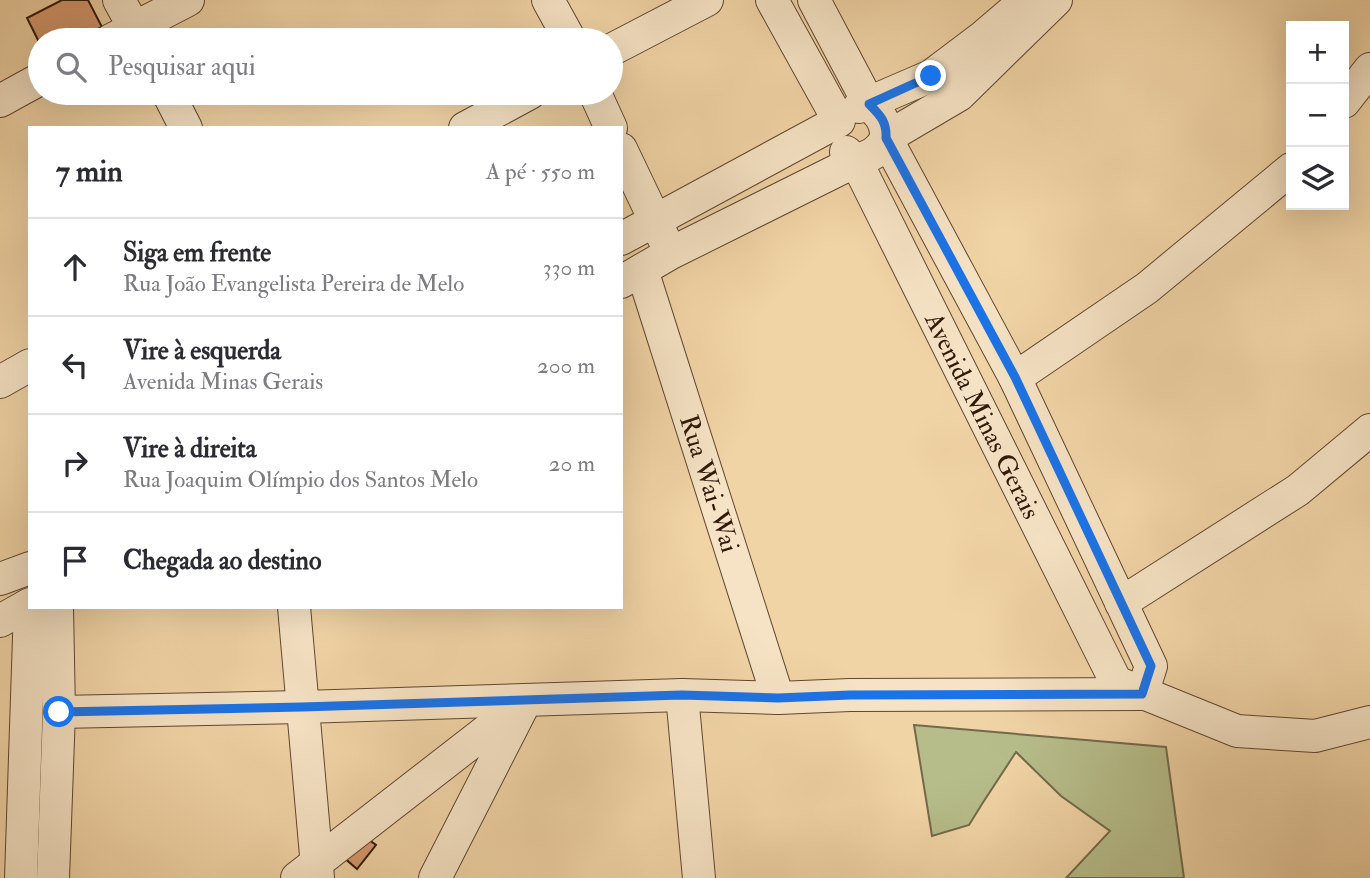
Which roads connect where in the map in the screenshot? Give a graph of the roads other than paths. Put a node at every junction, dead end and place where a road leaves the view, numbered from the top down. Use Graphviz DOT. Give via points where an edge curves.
graph roads {
  1 [pos="119,0"];
  2 [pos="188,0"];
  3 [pos="548,0"];
  4 [pos="707,0"];
  5 [pos="772,0"];
  6 [pos="814,0"];
  7 [pos="1026,0"];
  8 [pos="1056,0"];
  9 [pos="127,28"];
  10 [pos="142,28"];
  11 [pos="563,28"];
  12 [pos="623,44"];
  13 [pos="1370,69"];
  14 [pos="28,86"];
  15 [pos="1349,96"];
  16 [pos="0,101"];
  17 [pos="174,105"];
  18 [pos="508,105"];
  19 [pos="600,105"];
  20 [pos="185,126"];
  21 [pos="469,126"];
  22 [pos="610,126"];
  23 [pos="863,132"];
  24 [pos="623,153"];
  25 [pos="1286,173"];
  26 [pos="655,222"];
  27 [pos="623,238"];
  28 [pos="671,253"];
  29 [pos="632,276"];
  30 [pos="28,366"];
  31 [pos="1015,377"];
  32 [pos="0,382"];
  33 [pos="1370,430"];
  34 [pos="23,589"];
  35 [pos="1121,603"];
  36 [pos="57,609"];
  37 [pos="294,609"];
  38 [pos="0,621"];
  39 [pos="1129,688"];
  40 [pos="682,695"];
  41 [pos="778,698"];
  42 [pos="526,700"];
  43 [pos="302,707"];
  44 [pos="59,712"];
  45 [pos="1370,722"];
  46 [pos="21,878"];
  47 [pos="53,878"];
  48 [pos="297,878"];
  49 [pos="318,878"];
  50 [pos="425,878"];
  51 [pos="435,878"];
  52 [pos="699,878"];
  1 -- 9 [label="street"];
  2 -- 10 [label="street"];
  3 -- 11 [label="street"];
  4 -- 12 [label="street"];
  5 -- 23 [label="street, Avenida Minas Gerais"];
  6 -- 23 [label="street, Avenida Minas Gerais"];
  7 -- 23 [label="street"];
  8 -- 23 [label="street" via="959,95"];
  13 -- 15 [label="street"];
  14 -- 16 [label="street"];
  17 -- 20 [label="street"];
  18 -- 21 [label="street"];
  19 -- 22 [label="street"];
  23 -- 26 [label="street"];
  23 -- 28 [label="street"];
  23 -- 31 [label="street, Avenida Minas Gerais"];
  23 -- 39 [label="street, Avenida Minas Gerais"];
  24 -- 26 [label="street"];
  25 -- 31 [label="street" via="1147,288"];
  26 -- 27 [label="street"];
  26 -- 28 [label="street"];
  28 -- 29 [label="street"];
  29 -- 41 [label="street, Rua Wai-Wai"];
  30 -- 32 [label="street"];
  31 -- 35 [label="street, Avenida Minas Gerais"];
  33 -- 35 [label="street" via="1298,490"];
  34 -- 38 [label="street"];
  34 -- 46 [label="street"];
  35 -- 39 [label="street, Avenida Minas Gerais" via="1151,666"];
  36 -- 44 [label="street"];
  37 -- 43 [label="street"];
  39 -- 41 [label="street"];
  39 -- 45 [label="street" via="1237,731 1315,736"];
  40 -- 41 [label="street"];
  40 -- 43 [label="street"];
  40 -- 52 [label="street"];
  42 -- 48 [label="street"];
  42 -- 50 [label="street"];
  42 -- 51 [label="street"];
  43 -- 44 [label="street"];
  43 -- 49 [label="street"];
  44 -- 47 [label="street"];
}
